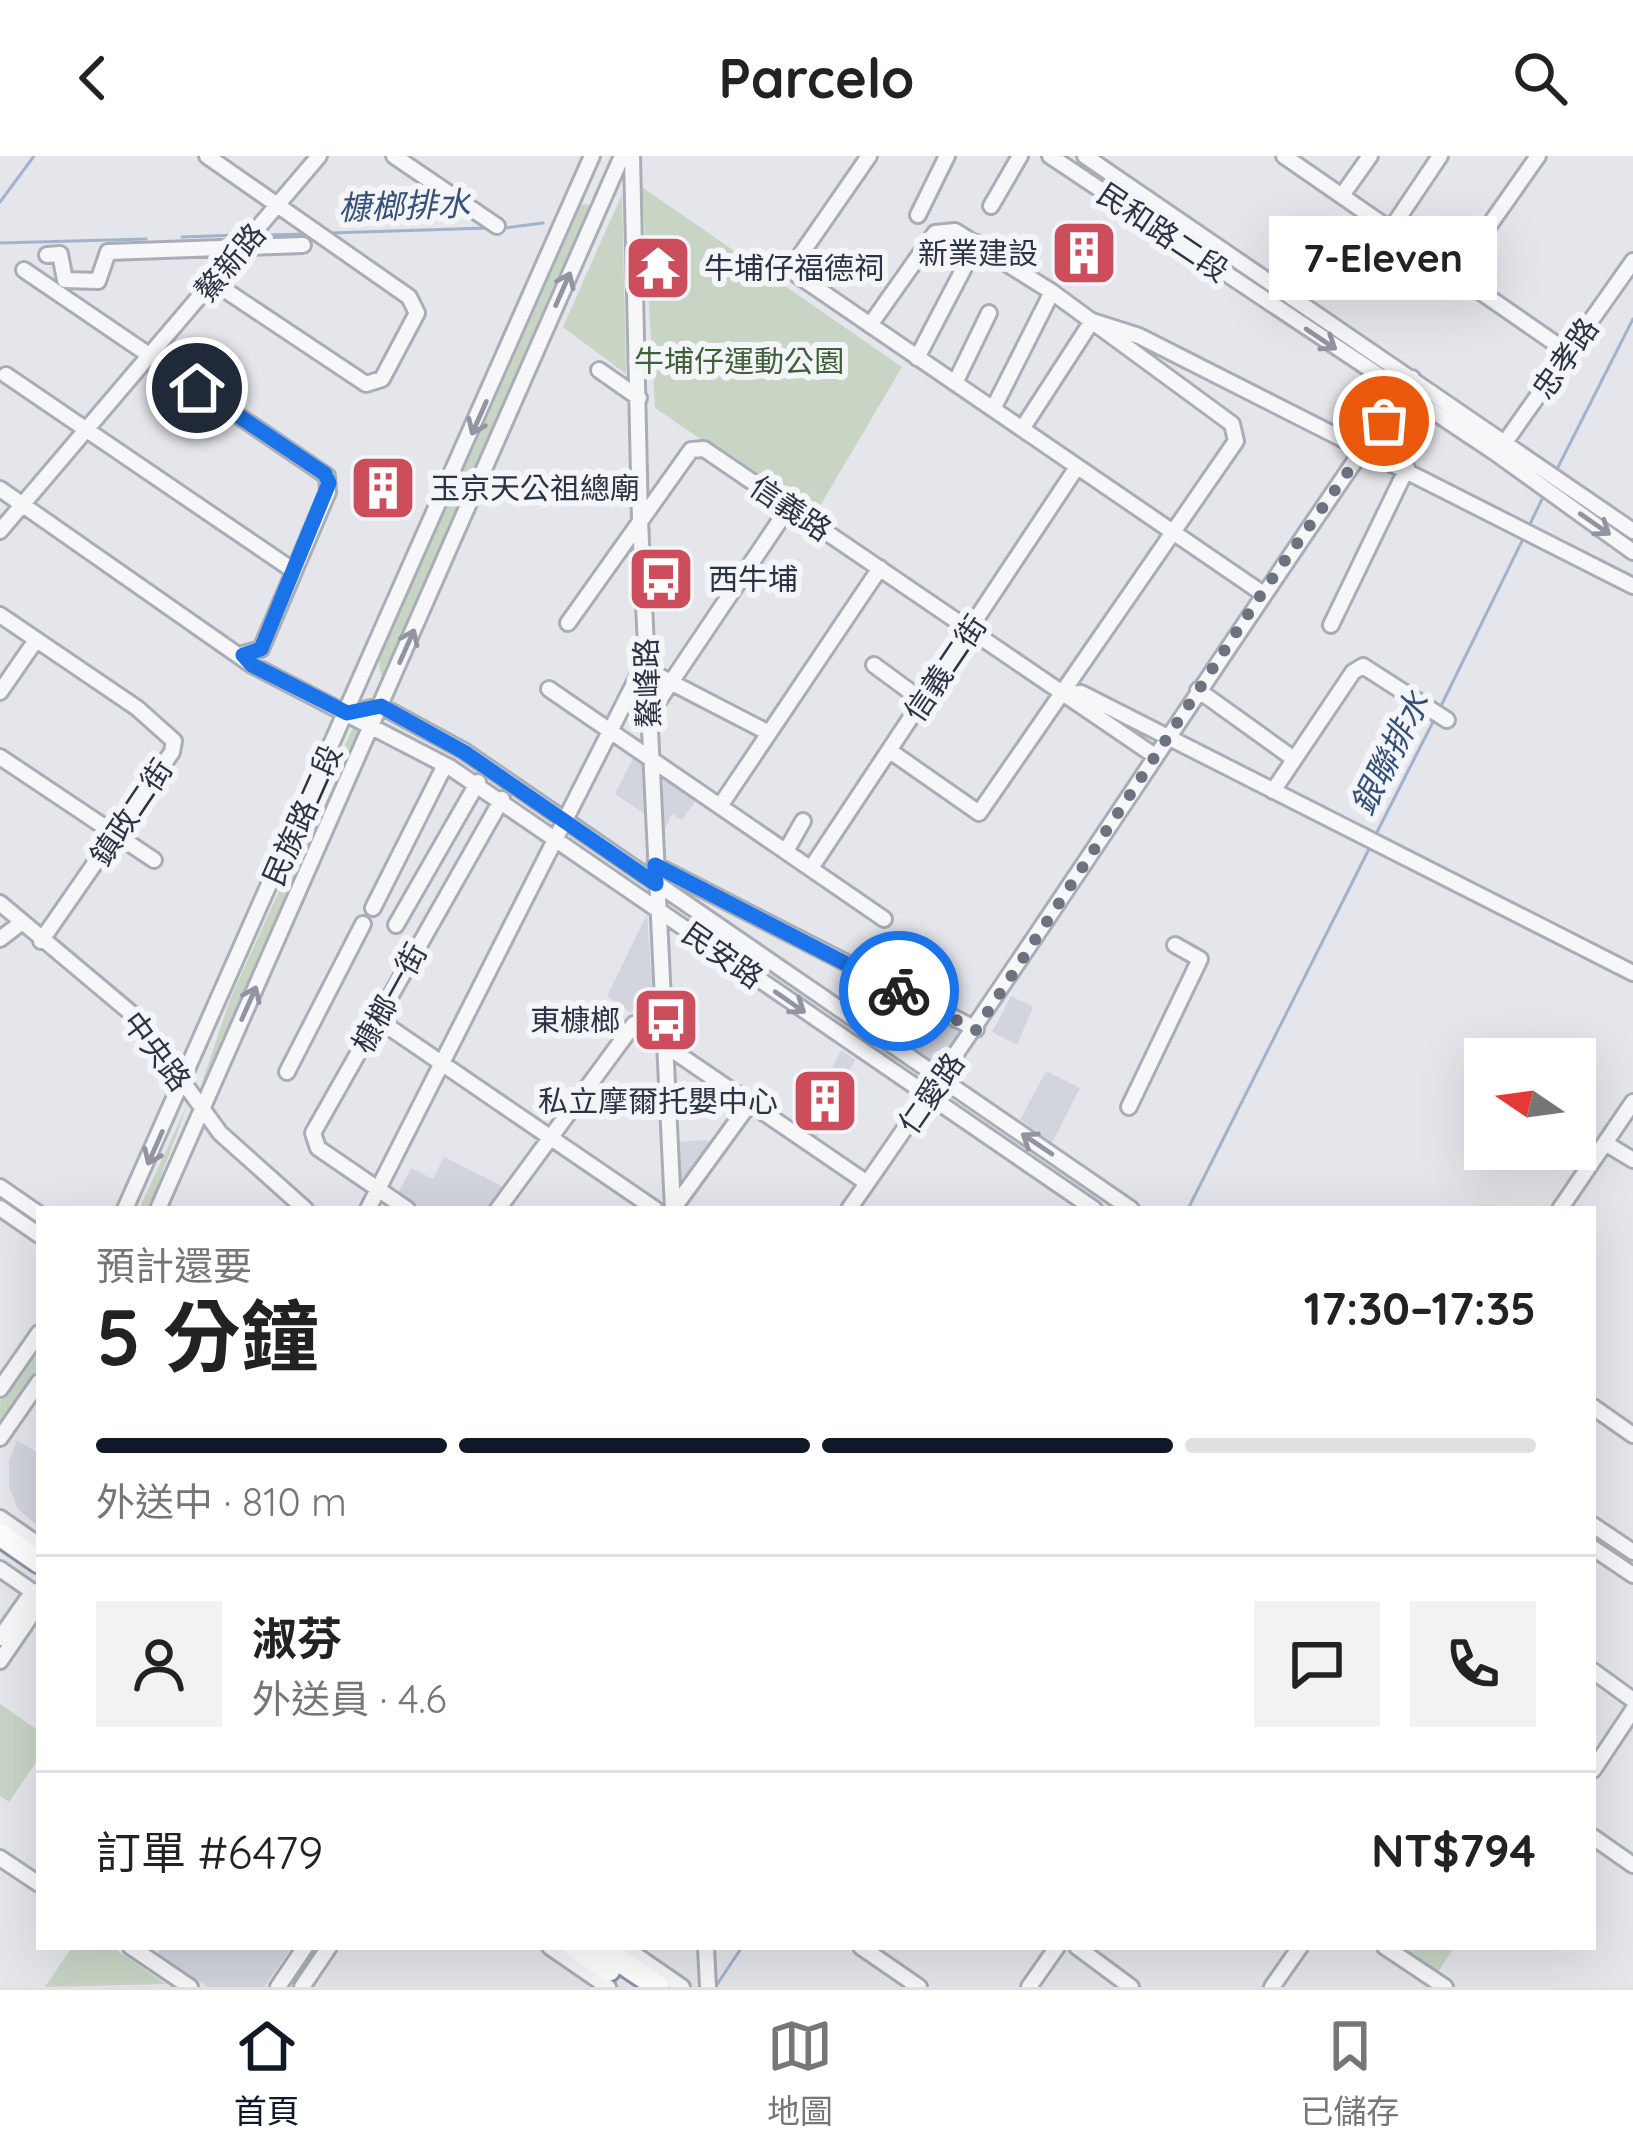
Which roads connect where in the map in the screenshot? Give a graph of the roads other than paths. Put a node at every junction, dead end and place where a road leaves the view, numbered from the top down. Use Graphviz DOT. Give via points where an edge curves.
graph roads {
  1 [pos="207,156"];
  2 [pos="319,156"];
  3 [pos="394,156"];
  4 [pos="592,156"];
  5 [pos="622,156"];
  6 [pos="632,156"];
  7 [pos="869,156"];
  8 [pos="947,156"];
  9 [pos="1020,156"];
  10 [pos="1050,156"];
  11 [pos="1085,156"];
  12 [pos="1284,156"];
  13 [pos="1370,156"];
  14 [pos="1440,156"];
  15 [pos="1538,156"];
  16 [pos="1343,194"];
  17 [pos="278,205"];
  18 [pos="991,206"];
  19 [pos="918,215"];
  20 [pos="497,226"];
  21 [pos="1391,229"];
  22 [pos="977,243"];
  23 [pos="303,245"];
  24 [pos="241,248"];
  25 [pos="47,255"];
  26 [pos="1633,261"];
  27 [pos="24,270"];
  28 [pos="1455,274"];
  29 [pos="212,282"];
  30 [pos="1052,292"];
  31 [pos="989,313"];
  32 [pos="1092,321"];
  33 [pos="870,325"];
  34 [pos="1569,352"];
  35 [pos="150,356"];
  36 [pos="917,358"];
  37 [pos="599,370"];
  38 [pos="5,376"];
  39 [pos="1412,378"];
  40 [pos="955,383"];
  41 [pos="1402,393"];
  42 [pos="639,398"];
  43 [pos="993,410"];
  44 [pos="1022,429"];
  45 [pos="86,431"];
  46 [pos="1502,448"];
  47 [pos="1366,449"];
  48 [pos="1077,466"];
  49 [pos="1408,468"];
  50 [pos="0,490"];
  51 [pos="22,505"];
  52 [pos="789,507"];
  53 [pos="640,521"];
  54 [pos="0,531"];
  55 [pos="1633,531"];
  56 [pos="1174,533"];
  57 [pos="1633,552"];
  58 [pos="880,568"];
  59 [pos="294,571"];
  60 [pos="1633,586"];
  61 [pos="1262,593"];
  62 [pos="0,615"];
  63 [pos="568,622"];
  64 [pos="1331,625"];
  65 [pos="971,632"];
  66 [pos="35,640"];
  67 [pos="243,655"];
  68 [pos="874,665"];
  69 [pos="647,675"];
  70 [pos="670,682"];
  71 [pos="549,689"];
  72 [pos="1198,690"];
  73 [pos="0,692"];
  74 [pos="1063,694"];
  75 [pos="923,700"];
  76 [pos="381,706"];
  77 [pos="347,713"];
  78 [pos="649,715"];
  79 [pos="1440,715"];
  80 [pos="373,726"];
  81 [pos="610,731"];
  82 [pos="770,733"];
  83 [pos="1166,738"];
  84 [pos="890,751"];
  85 [pos="1155,756"];
  86 [pos="0,757"];
  87 [pos="650,758"];
  88 [pos="1294,759"];
  89 [pos="445,765"];
  90 [pos="487,767"];
  91 [pos="511,784"];
  92 [pos="476,786"];
  93 [pos="1274,791"];
  94 [pos="500,802"];
  95 [pos="720,806"];
  96 [pos="566,821"];
  97 [pos="803,821"];
  98 [pos="116,835"];
  99 [pos="556,840"];
  100 [pos="786,851"];
  101 [pos="154,860"];
  102 [pos="655,865"];
  103 [pos="811,868"];
  104 [pos="656,884"];
  105 [pos="0,903"];
  106 [pos="373,908"];
  107 [pos="658,910"];
  108 [pos="884,919"];
  109 [pos="21,923"];
  110 [pos="363,924"];
  111 [pos="396,925"];
  112 [pos="0,939"];
  113 [pos="41,941"];
  114 [pos="1175,945"];
  115 [pos="1633,973"];
  116 [pos="377,1019"];
  117 [pos="976,1030"];
  118 [pos="665,1045"];
  119 [pos="444,1064"];
  120 [pos="287,1072"];
  121 [pos="941,1080"];
  122 [pos="182,1085"];
  123 [pos="929,1097"];
  124 [pos="1633,1102"];
  125 [pos="750,1103"];
  126 [pos="1130,1107"];
  127 [pos="202,1110"];
  128 [pos="551,1138"];
  129 [pos="1605,1143"];
  130 [pos="1633,1160"];
  131 [pos="867,1183"];
  132 [pos="0,1187"];
  133 [pos="380,1190"];
  134 [pos="126,1206"];
  135 [pos="159,1206"];
  136 [pos="302,1206"];
  137 [pos="370,1206"];
  138 [pos="403,1206"];
  139 [pos="500,1206"];
  140 [pos="652,1206"];
  141 [pos="673,1206"];
  142 [pos="675,1206"];
  143 [pos="851,1206"];
  144 [pos="1090,1206"];
  145 [pos="1124,1206"];
  146 [pos="1562,1206"];
  147 [pos="0,1208"];
  148 [pos="36,1212"];
  149 [pos="36,1233"];
  150 [pos="36,1337"];
  151 [pos="36,1386"];
  152 [pos="0,1389"];
  153 [pos="1596,1409"];
  154 [pos="1633,1435"];
  155 [pos="0,1438"];
  156 [pos="0,1518"];
  157 [pos="1596,1527"];
  158 [pos="0,1535"];
  159 [pos="36,1542"];
  160 [pos="1596,1550"];
  161 [pos="0,1552"];
  162 [pos="1633,1552"];
  163 [pos="36,1560"];
  164 [pos="0,1569"];
  165 [pos="1633,1575"];
  166 [pos="36,1591"];
  167 [pos="36,1591"];
  168 [pos="36,1593"];
  169 [pos="36,1594"];
  170 [pos="0,1638"];
  171 [pos="0,1661"];
  172 [pos="1596,1673"];
  173 [pos="1633,1700"];
  174 [pos="1633,1710"];
  175 [pos="1596,1766"];
  176 [pos="1596,1839"];
  177 [pos="1,1860"];
  178 [pos="1633,1865"];
  179 [pos="36,1882"];
  180 [pos="135,1950"];
  181 [pos="303,1950"];
  182 [pos="327,1950"];
  183 [pos="554,1950"];
  184 [pos="579,1950"];
  185 [pos="603,1950"];
  186 [pos="628,1950"];
  187 [pos="706,1950"];
  188 [pos="865,1950"];
  189 [pos="1055,1950"];
  190 [pos="1081,1950"];
  191 [pos="1298,1950"];
  192 [pos="1390,1950"];
  193 [pos="1126,1985"];
  194 [pos="190,1987"];
  195 [pos="278,1987"];
  196 [pos="302,1987"];
  197 [pos="608,1987"];
  198 [pos="633,1987"];
  199 [pos="658,1987"];
  200 [pos="682,1987"];
  201 [pos="707,1987"];
  202 [pos="919,1987"];
  203 [pos="1029,1987"];
  204 [pos="1272,1987"];
  205 [pos="1445,1987"];
  1 -- 17 [label="street"];
  2 -- 17 [label="street, 鰲新路"];
  3 -- 20 [label="street"];
  4 -- 77 [label="street, 民族路二段, one-way"];
  76 -- 5 [label="street, 民族路二段, one-way"];
  6 -- 42 [label="street, 鰲峰路"];
  7 -- 33 [label="street" via="790,271"];
  8 -- 19 [label="street"];
  9 -- 18 [label="street"];
  10 -- 41 [label="street, 民和路二段, one-way"];
  11 -- 39 [label="street, 民和路二段"];
  12 -- 16 [label="street"];
  13 -- 16 [label="street"];
  14 -- 21 [label="street"];
  15 -- 28 [label="street"];
  16 -- 21 [label="street"];
  17 -- 24 [label="street, 鰲新路"];
  17 -- 29 [label="street" via="414,301 417,313 382,379 366,384"];
  21 -- 28 [label="street"];
  22 -- 30 [label="street"];
  22 -- 33 [label="street" via="955,230 935,233"];
  22 -- 36 [label="street"];
  23 -- 24 [label="street"];
  24 -- 25 [label="street" via="108,252 98,281 65,280 60,254"];
  24 -- 29 [label="street, 鰲新路"];
  26 -- 34 [label="street, 忠孝路"];
  27 -- 35 [label="street"];
  28 -- 34 [label="street"];
  29 -- 35 [label="street, 鰲新路"];
  30 -- 32 [label="street"];
  30 -- 43 [label="street"];
  31 -- 40 [label="street"];
  32 -- 44 [label="street"];
  32 -- 47 [label="street" via="1139,336"];
  32 -- 56 [label="street" via="1232,424 1236,441"];
  33 -- 36 [label="street"];
  34 -- 46 [label="street, 忠孝路"];
  35 -- 45 [label="street, 鰲新路"];
  35 -- 59 [label="street" via="327,476 328,492"];
  36 -- 40 [label="street"];
  37 -- 42 [label="street"];
  38 -- 45 [label="street"];
  39 -- 41 [label="street, 仁愛路"];
  39 -- 46 [label="street, 民和路二段"];
  40 -- 43 [label="street"];
  41 -- 46 [label="street, 民和路二段"];
  41 -- 47 [label="street, 仁愛路"];
  42 -- 53 [label="street, 鰲峰路"];
  43 -- 44 [label="street"];
  44 -- 48 [label="street"];
  45 -- 51 [label="street, 鰲新路"];
  45 -- 59 [label="street"];
  46 -- 55 [label="street, 民和路二段"];
  46 -- 57 [label="street, 民和路二段, one-way"];
  47 -- 49 [label="street"];
  47 -- 61 [label="street, 仁愛路"];
  48 -- 56 [label="street"];
  48 -- 65 [label="street, 信義二街"];
  49 -- 60 [label="street"];
  49 -- 64 [label="street"];
  50 -- 51 [label="street, 民安路"];
  51 -- 54 [label="street, 鰲新路"];
  51 -- 67 [label="street, 民安路"];
  52 -- 53 [label="street, 信義路" via="704,449 677,466"];
  52 -- 58 [label="street, 信義路"];
  52 -- 70 [label="street"];
  53 -- 63 [label="street, 信義路"];
  53 -- 69 [label="street, 鰲峰路"];
  56 -- 61 [label="street"];
  56 -- 74 [label="street"];
  58 -- 65 [label="street, 信義路"];
  58 -- 82 [label="street"];
  59 -- 67 [label="street" via="261,649"];
  61 -- 72 [label="street, 仁愛路"];
  62 -- 66 [label="street, 鎮政二街"];
  65 -- 74 [label="street, 信義路"];
  65 -- 75 [label="street, 信義二街"];
  66 -- 73 [label="street"];
  66 -- 98 [label="street, 鎮政二街" via="174,741"];
  67 -- 77 [label="street, 民安路"];
  68 -- 75 [label="street"];
  69 -- 70 [label="street"];
  69 -- 78 [label="street, 鰲峰路"];
  69 -- 81 [label="street" via="638,676"];
  70 -- 78 [label="street"];
  70 -- 82 [label="street"];
  71 -- 81 [label="street"];
  72 -- 83 [label="street, 仁愛路"];
  72 -- 88 [label="street"];
  74 -- 83 [label="street, 信義路" via="1082,693"];
  74 -- 84 [label="street" via="980,813"];
  74 -- 85 [label="street, 信義路"];
  75 -- 84 [label="street, 信義二街"];
  76 -- 77 [label="street"];
  76 -- 80 [label="street, 民族路二段"];
  76 -- 90 [label="street, 民安路"];
  77 -- 80 [label="street, 民安路"];
  77 -- 122 [label="street, 民族路二段"];
  78 -- 87 [label="street, 鰲峰路"];
  79 -- 88 [label="street" via="1363,666"];
  80 -- 89 [label="street, 民安路"];
  127 -- 80 [label="street, 民族路二段, one-way"];
  81 -- 87 [label="street"];
  81 -- 96 [label="street"];
  82 -- 95 [label="street"];
  83 -- 85 [label="street, 仁愛路"];
  83 -- 93 [label="street, 信義路"];
  84 -- 103 [label="street, 信義二街"];
  85 -- 117 [label="street, 仁愛路"];
  86 -- 98 [label="street"];
  87 -- 95 [label="street"];
  87 -- 102 [label="street, 鰲峰路"];
  88 -- 93 [label="street"];
  89 -- 92 [label="street, 民安路"];
  89 -- 106 [label="street"];
  90 -- 91 [label="street, 民安路"];
  90 -- 92 [label="street"];
  91 -- 94 [label="street, 槺榔一街"];
  91 -- 96 [label="street, 民安路"];
  92 -- 94 [label="street, 民安路"];
  92 -- 111 [label="street"];
  93 -- 115 [label="street, 信義路"];
  94 -- 99 [label="street, 民安路"];
  94 -- 116 [label="street, 槺榔一街"];
  95 -- 100 [label="street"];
  96 -- 99 [label="street"];
  96 -- 104 [label="street, 民安路"];
  97 -- 100 [label="street"];
  98 -- 101 [label="street"];
  98 -- 113 [label="street, 鎮政二街"];
  99 -- 107 [label="street, 民安路"];
  99 -- 119 [label="street"];
  100 -- 103 [label="street"];
  102 -- 104 [label="street, 鰲峰路"];
  102 -- 117 [label="street"];
  103 -- 108 [label="street"];
  104 -- 107 [label="street, 鰲峰路"];
  104 -- 121 [label="street, 民安路"];
  105 -- 109 [label="street, 中央路"];
  107 -- 118 [label="street, 鰲峰路"];
  107 -- 123 [label="street, 民安路, one-way"];
  109 -- 112 [label="street"];
  109 -- 113 [label="street, 中央路"];
  110 -- 120 [label="street"];
  113 -- 122 [label="street, 中央路" via="137,1018"];
  114 -- 126 [label="street" via="1200,958"];
  116 -- 119 [label="street"];
  116 -- 133 [label="street, 槺榔一街" via="313,1138"];
  117 -- 121 [label="street, 仁愛路"];
  118 -- 125 [label="street"];
  118 -- 128 [label="street" via="634,1024"];
  118 -- 141 [label="street, 鰲峰路"];
  119 -- 128 [label="street"];
  119 -- 133 [label="street"];
  121 -- 123 [label="street, 仁愛路"];
  145 -- 121 [label="street, 民安路, one-way"];
  122 -- 127 [label="street, 中央路"];
  122 -- 134 [label="street, 民族路二段, one-way"];
  123 -- 131 [label="street, 仁愛路"];
  123 -- 144 [label="street, 民安路"];
  124 -- 129 [label="street"];
  125 -- 131 [label="street"];
  125 -- 142 [label="street"];
  127 -- 135 [label="street, 民族路二段"];
  127 -- 136 [label="street, 中央路"];
  128 -- 139 [label="street"];
  128 -- 140 [label="street"];
  129 -- 130 [label="street"];
  129 -- 146 [label="street"];
  131 -- 143 [label="street, 仁愛路"];
  132 -- 148 [label="street"];
  133 -- 137 [label="street"];
  133 -- 138 [label="street, 槺榔一街"];
  147 -- 149 [label="street"];
  150 -- 152 [label="street"];
  151 -- 155 [label="street"];
  153 -- 154 [label="street"];
  156 -- 159 [label="street"];
  157 -- 162 [label="street"];
  158 -- 163 [label="highway"];
  160 -- 165 [label="street"];
  161 -- 166 [label="highway"];
  164 -- 167 [label="street"];
  168 -- 170 [label="street"];
  169 -- 171 [label="street"];
  172 -- 173 [label="street"];
  174 -- 175 [label="street"];
  176 -- 178 [label="street"];
  177 -- 179 [label="street"];
  180 -- 194 [label="street"];
  181 -- 195 [label="street"];
  182 -- 196 [label="street"];
  183 -- 197 [label="street"];
  184 -- 198 [label="highway"];
  185 -- 199 [label="highway"];
  186 -- 200 [label="street"];
  187 -- 201 [label="street"];
  188 -- 202 [label="street"];
  189 -- 203 [label="street"];
  190 -- 193 [label="street"];
  191 -- 204 [label="street"];
  192 -- 205 [label="street"];
}
